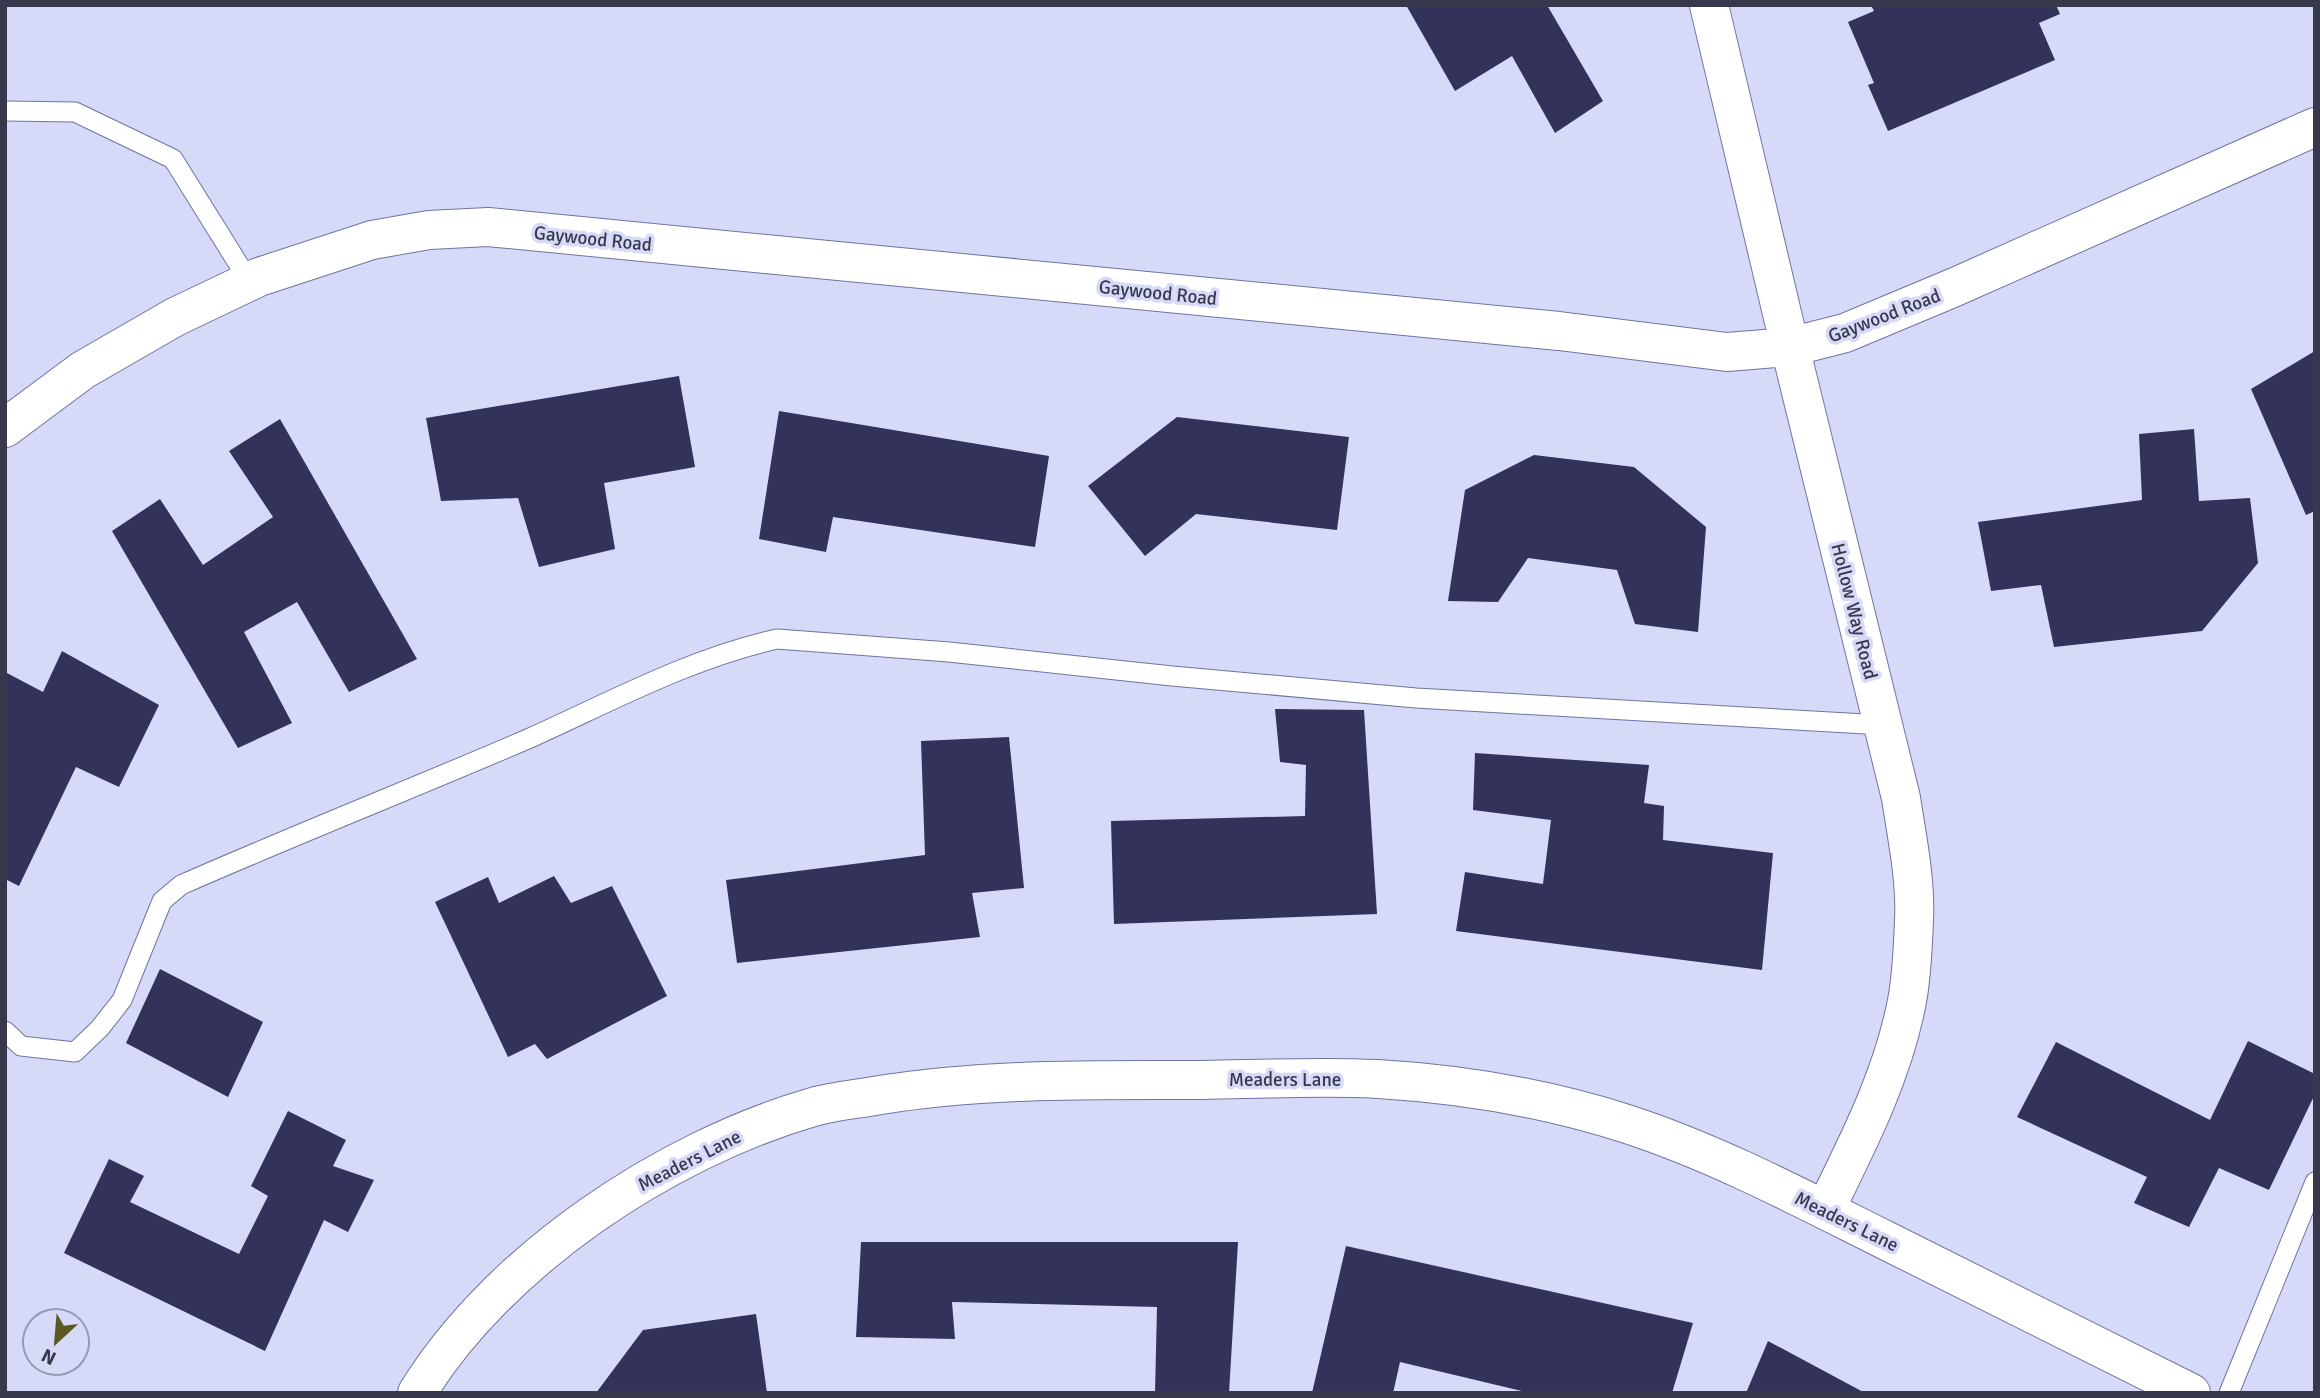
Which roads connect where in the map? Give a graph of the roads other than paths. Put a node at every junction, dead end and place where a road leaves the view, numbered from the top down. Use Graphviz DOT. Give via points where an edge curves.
graph roads {
  1 [pos="1709,5"];
  2 [pos="5,111"];
  3 [pos="2315,127"];
  4 [pos="249,281"];
  5 [pos="1790,347"];
  6 [pos="5,428"];
  7 [pos="1883,726"];
  8 [pos="5,1031"];
  9 [pos="2315,1182"];
  10 [pos="1825,1210"];
  11 [pos="417,1393"];
  12 [pos="2191,1393"];
  13 [pos="2229,1393"];
  1 -- 5 [label="street, Hollow Way Road"];
  2 -- 4 [label="lane" via="75,112 173,159"];
  3 -- 5 [label="street, Gaywood Road" via="1846,333"];
  4 -- 5 [label="street, Gaywood Road" via="372,240 429,230 488,228 1727,352"];
  4 -- 6 [label="street, Gaywood Road" via="83,370"];
  5 -- 7 [label="street, Hollow Way Road"];
  7 -- 8 [label="lane" via="1416,698 777,639 680,671 181,885 162,901 121,1000 75,1052 21,1046"];
  7 -- 10 [label="street, Hollow Way Road" via="1910,860 1914,918 1907,1000 1888,1070 1864,1132"];
  9 -- 13 [label="lane"];
  10 -- 11 [label="street, Meaders Lane" via="1742,1170 1629,1125 1529,1097 1450,1085 1373,1079 1139,1080 920,1088 816,1106 720,1140 653,1175 581,1222 516,1275 467,1327"];
  10 -- 12 [label="street, Meaders Lane"];
}
